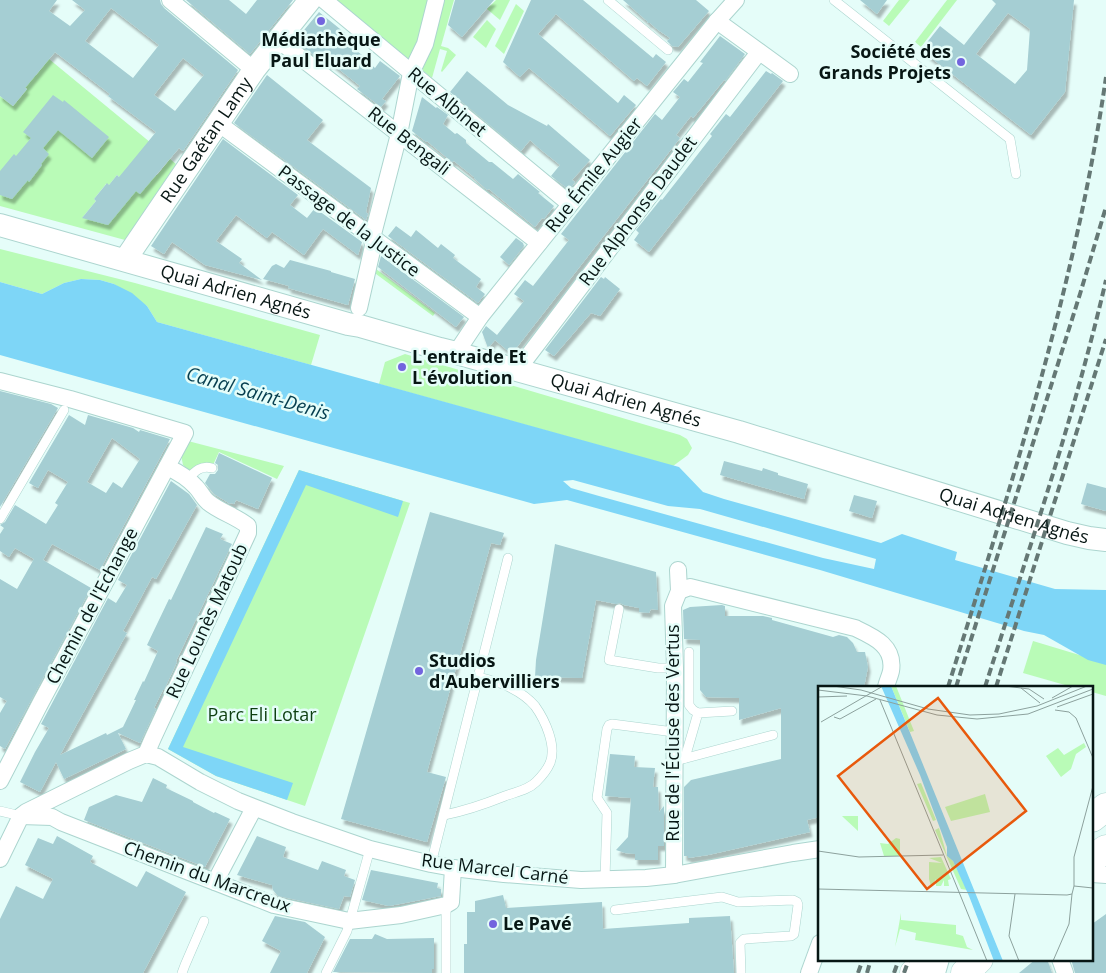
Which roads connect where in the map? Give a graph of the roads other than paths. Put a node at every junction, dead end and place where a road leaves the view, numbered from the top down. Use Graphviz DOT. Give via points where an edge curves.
graph roads {
  1 [pos="170,0"];
  2 [pos="310,0"];
  3 [pos="324,0"];
  4 [pos="436,0"];
  5 [pos="608,0"];
  6 [pos="736,0"];
  7 [pos="834,0"];
  8 [pos="717,21"];
  9 [pos="278,40"];
  10 [pos="668,50"];
  11 [pos="759,52"];
  12 [pos="254,70"];
  13 [pos="411,72"];
  14 [pos="790,74"];
  15 [pos="218,123"];
  16 [pos="399,134"];
  17 [pos="1016,174"];
  18 [pos="570,204"];
  19 [pos="0,225"];
  20 [pos="372,238"];
  21 [pos="539,243"];
  22 [pos="125,260"];
  23 [pos="359,308"];
  24 [pos="480,317"];
  25 [pos="456,352"];
  26 [pos="519,371"];
  27 [pos="0,381"];
  28 [pos="64,410"];
  29 [pos="167,467"];
  30 [pos="212,468"];
  31 [pos="188,479"];
  32 [pos="0,520"];
  33 [pos="1106,540"];
  34 [pos="508,558"];
  35 [pos="678,570"];
  36 [pos="679,591"];
  37 [pos="619,609"];
  38 [pos="689,652"];
  39 [pos="674,668"];
  40 [pos="478,677"];
  41 [pos="886,686"];
  42 [pos="732,711"];
  43 [pos="698,713"];
  44 [pos="674,732"];
  45 [pos="773,735"];
  46 [pos="152,756"];
  47 [pos="680,760"];
  48 [pos="0,781"];
  49 [pos="1106,807"];
  50 [pos="254,808"];
  51 [pos="0,811"];
  52 [pos="23,814"];
  53 [pos="444,816"];
  54 [pos="1094,816"];
  55 [pos="370,849"];
  56 [pos="818,849"];
  57 [pos="1106,849"];
  58 [pos="1094,858"];
  59 [pos="0,859"];
  60 [pos="431,864"];
  61 [pos="453,868"];
  62 [pos="674,875"];
  63 [pos="605,879"];
  64 [pos="215,882"];
  65 [pos="446,905"];
  66 [pos="615,910"];
  67 [pos="204,921"];
  68 [pos="349,921"];
  69 [pos="818,948"];
  70 [pos="927,960"];
  71 [pos="941,960"];
  72 [pos="978,960"];
  73 [pos="1060,960"];
  74 [pos="182,973"];
  75 [pos="326,973"];
  76 [pos="446,973"];
  77 [pos="741,973"];
  78 [pos="809,973"];
  79 [pos="914,973"];
  80 [pos="937,973"];
  81 [pos="965,973"];
  82 [pos="1066,973"];
  1 -- 12 [label="street"];
  2 -- 9 [label="street, Rue Gaétan Lamy"];
  3 -- 13 [label="street, Rue Albinet"];
  4 -- 13 [label="street" via="425,44"];
  5 -- 10 [label="lane"];
  6 -- 8 [label="street, Rue Émile Augier"];
  7 -- 17 [label="lane" via="1010,139"];
  8 -- 11 [label="street"];
  8 -- 18 [label="street, Rue Émile Augier"];
  9 -- 12 [label="street, Rue Gaétan Lamy"];
  9 -- 16 [label="street, Rue Bengali"];
  11 -- 14 [label="street"];
  11 -- 26 [label="street, Rue Alphonse Daudet"];
  12 -- 15 [label="street, Rue Gaétan Lamy"];
  13 -- 16 [label="street"];
  13 -- 18 [label="street, Rue Albinet"];
  15 -- 20 [label="street, Passage de la Justice"];
  15 -- 22 [label="street, Rue Gaétan Lamy"];
  16 -- 20 [label="street"];
  16 -- 21 [label="street, Rue Bengali"];
  18 -- 21 [label="street, Rue Émile Augier"];
  19 -- 22 [label="street, Quai Adrien Agnés"];
  20 -- 23 [label="street"];
  20 -- 24 [label="street, Passage de la Justice"];
  21 -- 24 [label="street, Rue Émile Augier"];
  22 -- 25 [label="street, Quai Adrien Agnés"];
  24 -- 25 [label="street, Rue Émile Augier"];
  25 -- 26 [label="street, Quai Adrien Agnés"];
  26 -- 33 [label="street, Quai Adrien Agnés" via="740,432 1067,533"];
  27 -- 29 [label="street, Chemin de l'Echange" via="185,433"];
  28 -- 32 [label="lane"];
  29 -- 31 [label="street, Rue Lounès Matoub"];
  29 -- 48 [label="street, Chemin de l'Echange"];
  30 -- 31 [label="lane" via="200,468"];
  31 -- 46 [label="street, Rue Lounès Matoub" via="208,502 248,526 248,532 153,738"];
  34 -- 40 [label="lane"];
  35 -- 36 [label="street, Rue de l'Écluse des Vertus"];
  36 -- 39 [label="street, Rue de l'Écluse des Vertus" via="673,606"];
  36 -- 41 [label="street" via="690,587 855,628 886,646 891,659"];
  37 -- 39 [label="lane" via="609,660"];
  38 -- 43 [label="lane" via="690,705"];
  39 -- 44 [label="street, Rue de l'Écluse des Vertus"];
  40 -- 53 [label="lane"];
  40 -- 53 [label="lane" via="511,687 534,705 550,735 550,762 536,782 525,789"];
  42 -- 43 [label="lane"];
  43 -- 47 [label="lane"];
  44 -- 47 [label="street, Rue de l'Écluse des Vertus"];
  44 -- 63 [label="lane" via="612,724 607,729 597,798 607,813"];
  45 -- 47 [label="lane"];
  46 -- 50 [label="street, Rue Marcel Carné"];
  46 -- 52 [label="street" via="129,761"];
  47 -- 62 [label="street, Rue de l'Écluse des Vertus"];
  49 -- 54 [label="highway"];
  50 -- 55 [label="street, Rue Marcel Carné"];
  50 -- 64 [label="street"];
  51 -- 52 [label="lane"];
  52 -- 59 [label="street"];
  52 -- 64 [label="street, Chemin du Marcreux" via="52,817"];
  53 -- 60 [label="lane"];
  55 -- 60 [label="street, Rue Marcel Carné"];
  55 -- 68 [label="lane"];
  56 -- 62 [label="street, Rue Marcel Carné"];
  57 -- 58 [label="highway"];
  60 -- 61 [label="street, Rue Marcel Carné"];
  61 -- 63 [label="street, Rue Marcel Carné" via="581,880"];
  61 -- 65 [label="street" via="451,902"];
  62 -- 63 [label="street, Rue Marcel Carné"];
  64 -- 68 [label="street, Chemin du Marcreux" via="274,905"];
  65 -- 68 [label="street, Chemin du Marcreux" via="401,915"];
  65 -- 76 [label="lane"];
  66 -- 77 [label="lane" via="722,897 738,902 797,902 794,934 741,941"];
  67 -- 74 [label="lane"];
  68 -- 75 [label="lane" via="347,932"];
  69 -- 78 [label="street"];
  70 -- 79 [label="highway"];
  71 -- 80 [label="street"];
  72 -- 81 [label="highway"];
  73 -- 82 [label="street"];
}
